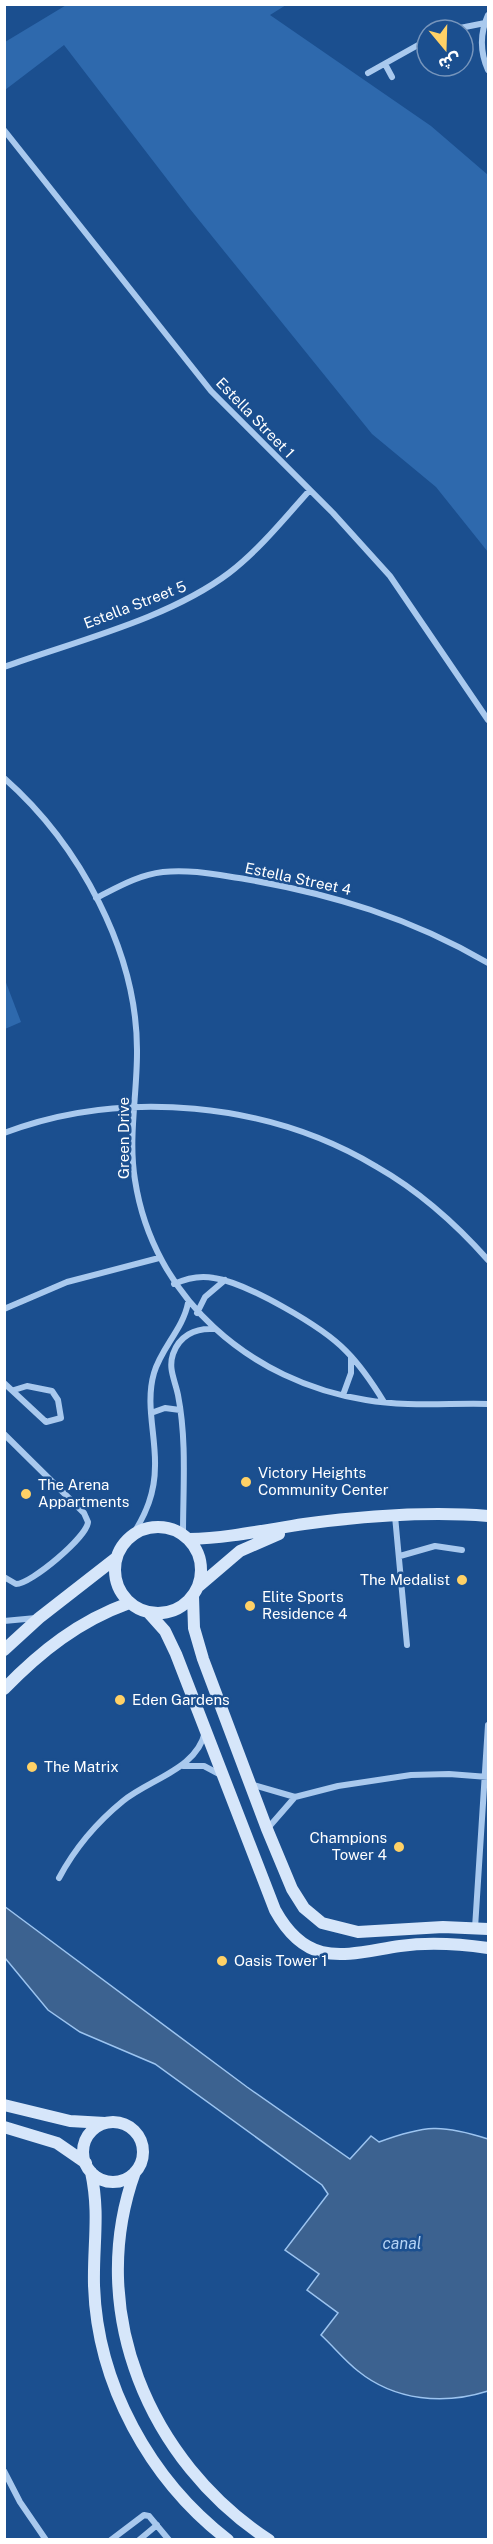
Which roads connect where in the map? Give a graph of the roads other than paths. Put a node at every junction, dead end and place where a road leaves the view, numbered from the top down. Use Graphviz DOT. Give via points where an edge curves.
graph roads {
  1 [pos="489,15"];
  2 [pos="485,22"];
  3 [pos="475,24"];
  4 [pos="415,47"];
  5 [pos="385,64"];
  6 [pos="489,70"];
  7 [pos="368,73"];
  8 [pos="392,77"];
  9 [pos="4,130"];
  10 [pos="309,491"];
  11 [pos="4,667"];
  12 [pos="489,720"];
  13 [pos="4,778"];
  14 [pos="96,898"];
  15 [pos="489,963"];
  16 [pos="135,1108"];
  17 [pos="4,1132"];
  18 [pos="159,1258"];
  19 [pos="489,1260"];
  20 [pos="225,1280"];
  21 [pos="174,1284"];
  22 [pos="188,1303"];
  23 [pos="4,1309"];
  24 [pos="197,1313"];
  25 [pos="213,1329"];
  26 [pos="351,1356"];
  27 [pos="4,1383"];
  28 [pos="14,1390"];
  29 [pos="343,1395"];
  30 [pos="384,1402"];
  31 [pos="489,1404"];
  32 [pos="180,1410"];
  33 [pos="151,1413"];
  34 [pos="4,1434"];
  35 [pos="395,1516"];
  36 [pos="489,1516"];
  37 [pos="303,1524"];
  38 [pos="132,1536"];
  39 [pos="186,1537"];
  40 [pos="462,1550"];
  41 [pos="400,1556"];
  42 [pos="116,1558"];
  43 [pos="4,1577"];
  44 [pos="196,1591"];
  45 [pos="129,1603"];
  46 [pos="148,1612"];
  47 [pos="39,1618"];
  48 [pos="4,1621"];
  49 [pos="407,1645"];
  50 [pos="4,1650"];
  51 [pos="4,1689"];
  52 [pos="489,1725"];
  53 [pos="206,1726"];
  54 [pos="179,1767"];
  55 [pos="487,1777"];
  56 [pos="224,1778"];
  57 [pos="250,1784"];
  58 [pos="295,1797"];
  59 [pos="486,1815"];
  60 [pos="267,1829"];
  61 [pos="59,1878"];
  62 [pos="475,1928"];
  63 [pos="489,1929"];
  64 [pos="489,1948"];
  65 [pos="4,2105"];
  66 [pos="106,2123"];
  67 [pos="4,2127"];
  68 [pos="88,2168"];
  69 [pos="135,2172"];
  70 [pos="4,2471"];
  71 [pos="156,2525"];
  72 [pos="46,2540"];
  73 [pos="111,2540"];
  74 [pos="139,2540"];
  75 [pos="169,2540"];
  76 [pos="228,2540"];
  77 [pos="268,2540"];
  1 -- 2 [label="street"];
  2 -- 3 [label="street"];
  2 -- 6 [label="street" via="482,53"];
  4 -- 5 [label="street"];
  5 -- 7 [label="street"];
  5 -- 8 [label="street"];
  9 -- 10 [label="street, Estella Street 1" via="195,372"];
  10 -- 11 [label="street, Estella Street 5" via="247,557 191,597"];
  10 -- 12 [label="street, Estella Street 1" via="390,576"];
  13 -- 14 [label="street, Green Drive" via="51,825"];
  14 -- 15 [label="street, Estella Street 4" via="144,876 180,871 304,889 412,924"];
  14 -- 16 [label="street, Green Drive" via="121,959 132,1000 137,1052"];
  16 -- 17 [label="street" via="70,1114"];
  16 -- 18 [label="street, Green Drive" via="135,1179 141,1211"];
  16 -- 19 [label="street" via="161,1106 220,1112 325,1141 397,1179 447,1218"];
  18 -- 21 [label="street, Green Drive"];
  18 -- 23 [label="street" via="77,1279"];
  20 -- 21 [label="street" via="199,1277"];
  20 -- 24 [label="street" via="205,1297"];
  20 -- 26 [label="street" via="310,1324"];
  21 -- 22 [label="street, Green Drive"];
  22 -- 24 [label="street, Green Drive"];
  22 -- 33 [label="street" via="154,1373"];
  24 -- 25 [label="street, Green Drive"];
  25 -- 29 [label="street, Green Drive" via="302,1383"];
  25 -- 32 [label="street" via="194,1331 184,1337 172,1355 171,1374"];
  26 -- 29 [label="street" via="351,1373"];
  26 -- 30 [label="street"];
  27 -- 28 [label="street"];
  28 -- 28 [label="street" via="46,1422 61,1418 52,1391 27,1386"];
  29 -- 30 [label="street, Green Drive"];
  30 -- 31 [label="street, Green Drive"];
  32 -- 33 [label="street" via="165,1408"];
  32 -- 39 [label="street"];
  33 -- 38 [label="street" via="156,1466 152,1493"];
  34 -- 43 [label="street" via="84,1513 88,1522 83,1535 28,1582 16,1584"];
  35 -- 36 [label="street"];
  35 -- 37 [label="street"];
  35 -- 41 [label="street"];
  37 -- 39 [label="street" via="229,1537"];
  37 -- 44 [label="street" via="240,1551"];
  38 -- 39 [label="street" via="141,1530 162,1527"];
  38 -- 42 [label="street"];
  39 -- 44 [label="street" via="201,1561"];
  40 -- 41 [label="street" via="435,1546"];
  41 -- 49 [label="street"];
  42 -- 45 [label="street" via="116,1582"];
  42 -- 47 [label="street"];
  44 -- 46 [label="street" via="172,1611"];
  44 -- 57 [label="street" via="193,1620 198,1644"];
  45 -- 46 [label="street"];
  45 -- 51 [label="street" via="79,1625 46,1648"];
  46 -- 53 [label="street" via="171,1642"];
  47 -- 48 [label="street"];
  47 -- 50 [label="street"];
  52 -- 55 [label="street"];
  53 -- 54 [label="street" via="198,1750"];
  53 -- 56 [label="street"];
  54 -- 56 [label="street" via="204,1766"];
  54 -- 61 [label="street" via="141,1788 104,1817 71,1856"];
  55 -- 58 [label="street" via="402,1776"];
  55 -- 59 [label="street"];
  56 -- 64 [label="street" via="275,1910 301,1941 322,1952 351,1956 421,1944"];
  57 -- 58 [label="street"];
  57 -- 60 [label="street"];
  58 -- 60 [label="street"];
  59 -- 62 [label="street"];
  60 -- 62 [label="street" via="297,1899 322,1923 358,1932"];
  62 -- 63 [label="street"];
  65 -- 66 [label="street" via="70,2121"];
  66 -- 68 [label="street" via="97,2127 84,2143"];
  66 -- 69 [label="street" via="125,2124 139,2137 143,2155"];
  67 -- 68 [label="street" via="57,2143"];
  68 -- 69 [label="street" via="97,2177 113,2182"];
  68 -- 76 [label="street" via="97,2212 97,2317 113,2381 144,2447 173,2487"];
  69 -- 77 [label="street" via="123,2208 118,2262 124,2330 132,2364 150,2406 179,2456 226,2508"];
  70 -- 72 [label="street"];
  71 -- 73 [label="street" via="144,2515"];
  71 -- 74 [label="street"];
  71 -- 75 [label="street"];
}
